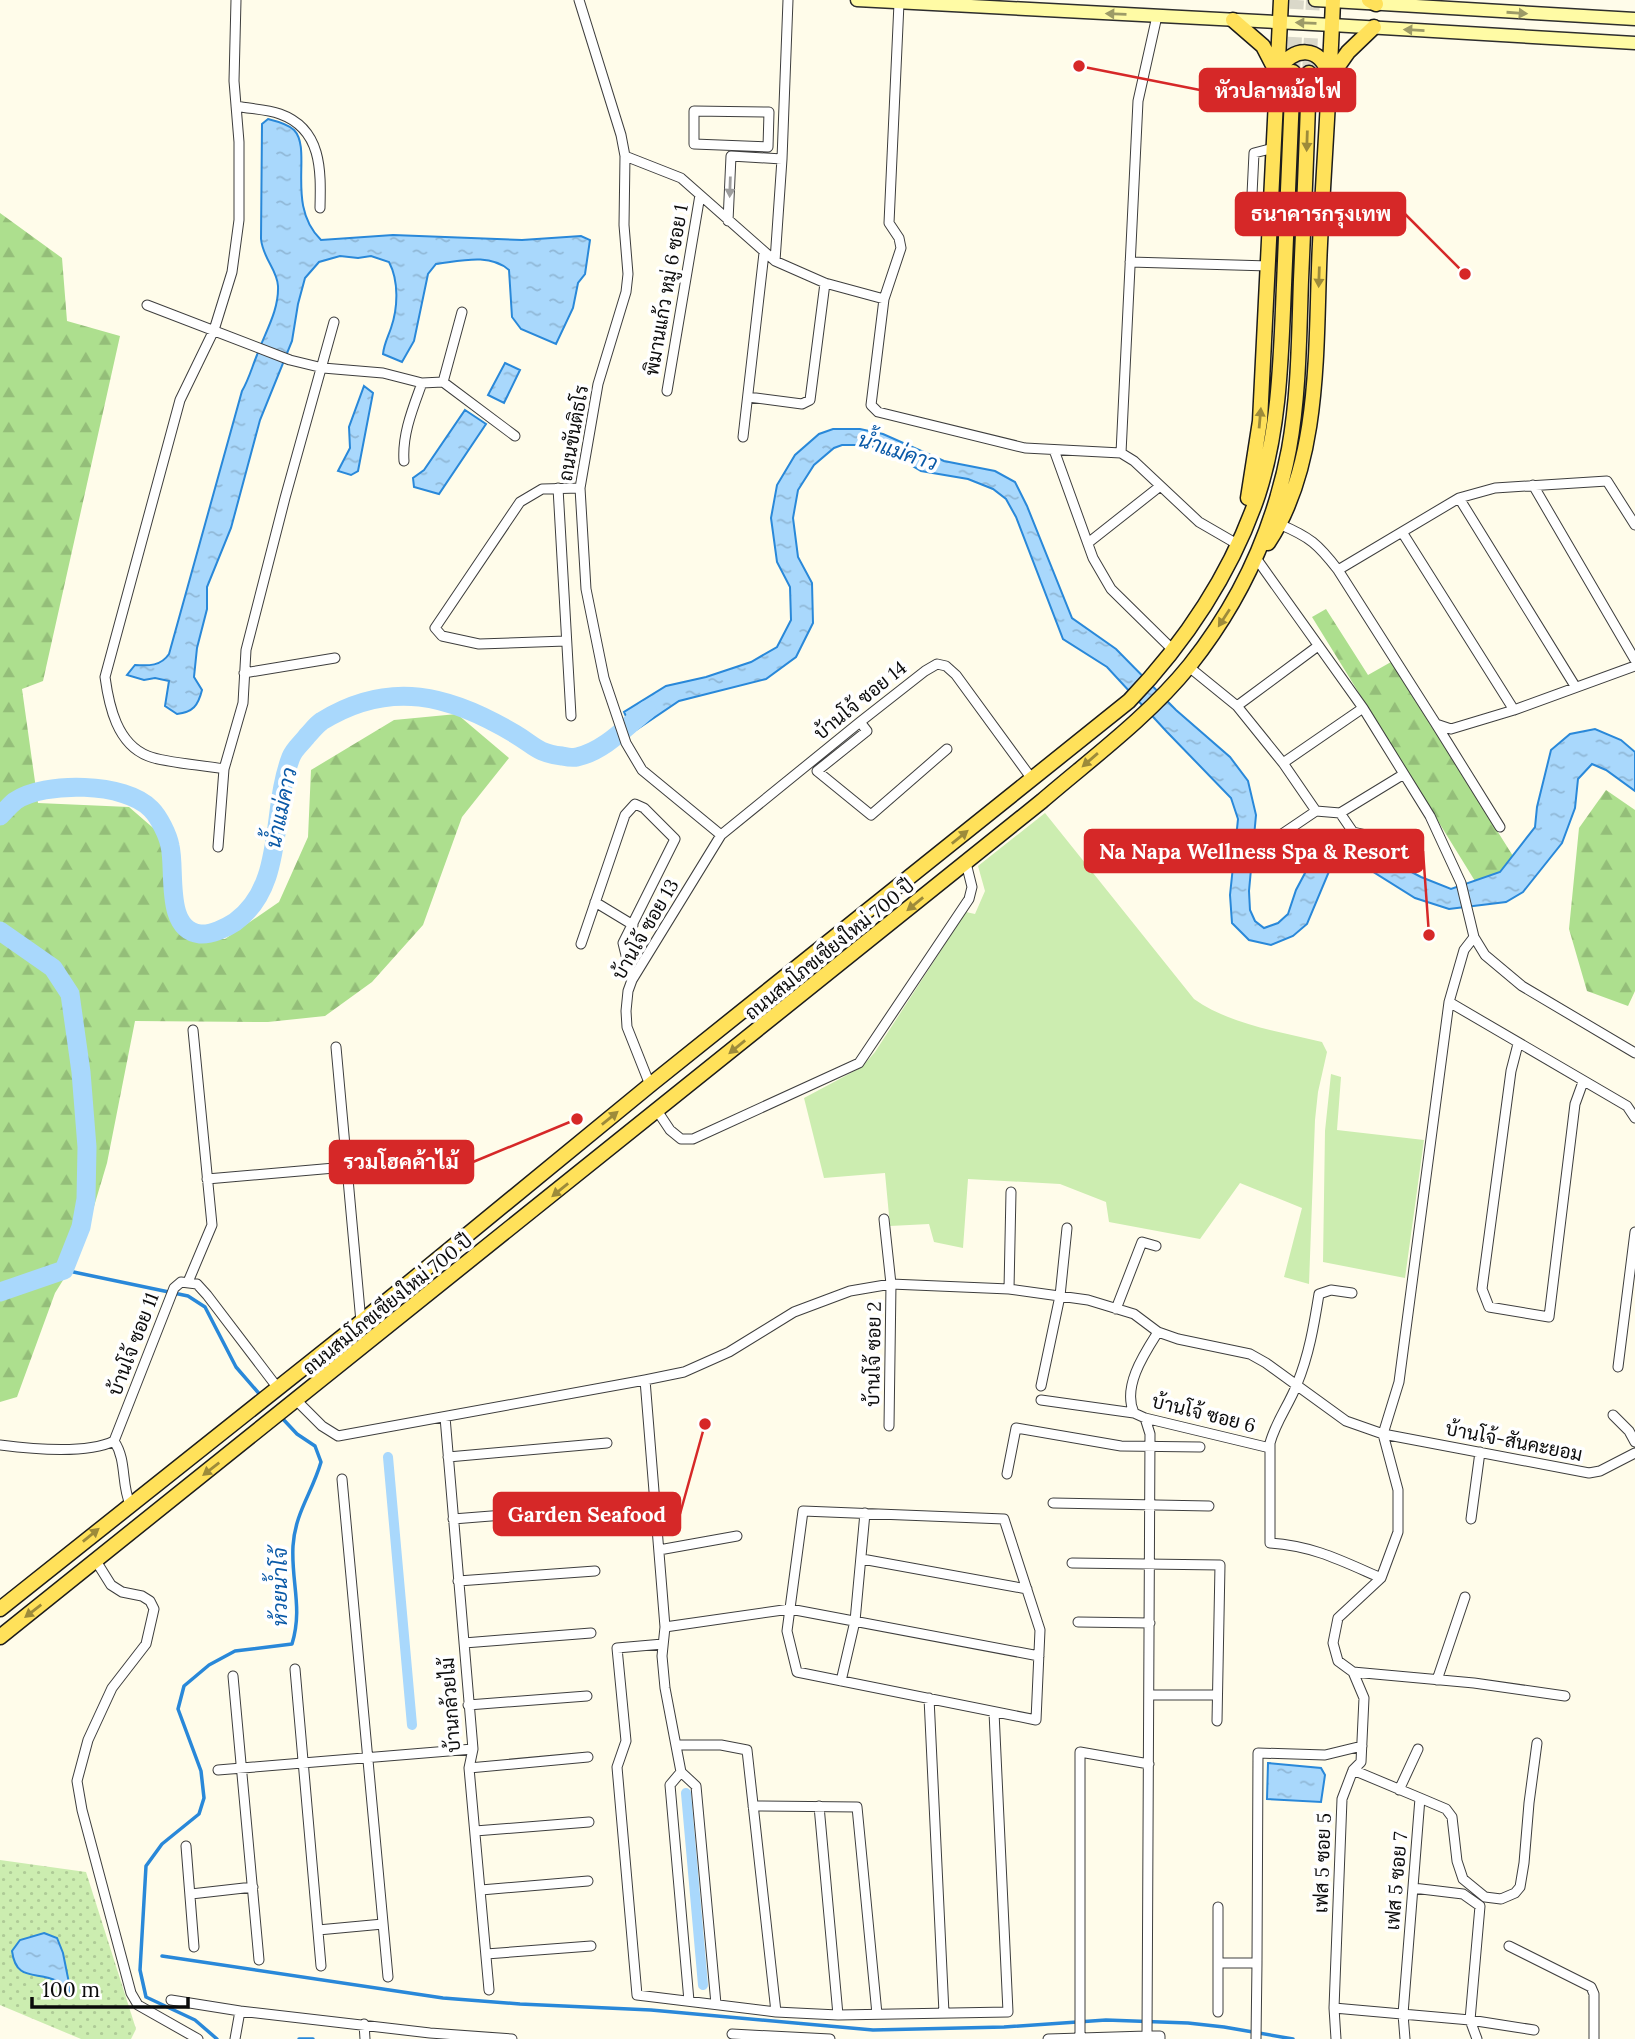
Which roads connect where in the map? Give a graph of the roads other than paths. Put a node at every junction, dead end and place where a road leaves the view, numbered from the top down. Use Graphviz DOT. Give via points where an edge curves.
graph roads {
  1 [pos="236,0"];
  2 [pos="579,0"];
  3 [pos="788,0"];
  4 [pos="857,0"];
  5 [pos="1281,0"];
  6 [pos="1315,0"];
  7 [pos="1333,1"];
  8 [pos="1372,2"];
  9 [pos="899,3"];
  10 [pos="1157,16"];
  11 [pos="1635,19"];
  12 [pos="1233,20"];
  13 [pos="1280,22"];
  14 [pos="1332,24"];
  15 [pos="1374,27"];
  16 [pos="1635,43"];
  17 [pos="1293,72"];
  18 [pos="1309,73"];
  19 [pos="1277,76"];
  20 [pos="1329,79"];
  21 [pos="236,106"];
  22 [pos="769,112"];
  23 [pos="784,112"];
  24 [pos="1274,148"];
  25 [pos="625,156"];
  26 [pos="782,159"];
  27 [pos="700,195"];
  28 [pos="320,208"];
  29 [pos="1271,215"];
  30 [pos="728,221"];
  31 [pos="764,253"];
  32 [pos="775,261"];
  33 [pos="1130,262"];
  34 [pos="1269,266"];
  35 [pos="825,282"];
  36 [pos="884,299"];
  37 [pos="147,305"];
  38 [pos="462,312"];
  39 [pos="334,322"];
  40 [pos="214,330"];
  41 [pos="323,368"];
  42 [pos="443,382"];
  43 [pos="422,383"];
  44 [pos="667,391"];
  45 [pos="748,397"];
  46 [pos="515,436"];
  47 [pos="743,437"];
  48 [pos="1054,450"];
  49 [pos="1121,453"];
  50 [pos="404,461"];
  51 [pos="1533,485"];
  52 [pos="1159,487"];
  53 [pos="558,488"];
  54 [pos="580,488"];
  55 [pos="1459,498"];
  56 [pos="1279,524"];
  57 [pos="1635,525"];
  58 [pos="1402,532"];
  59 [pos="1240,539"];
  60 [pos="1087,543"];
  61 [pos="1256,558"];
  62 [pos="1338,570"];
  63 [pos="566,641"];
  64 [pos="1318,646"];
  65 [pos="1174,650"];
  66 [pos="335,658"];
  67 [pos="1635,660"];
  68 [pos="1635,666"];
  69 [pos="1189,667"];
  70 [pos="244,673"];
  71 [pos="1575,686"];
  72 [pos="1237,706"];
  73 [pos="1363,708"];
  74 [pos="1514,710"];
  75 [pos="571,716"];
  76 [pos="860,722"];
  77 [pos="1436,724"];
  78 [pos="947,749"];
  79 [pos="1283,763"];
  80 [pos="225,769"];
  81 [pos="1404,774"];
  82 [pos="1032,779"];
  83 [pos="1316,811"];
  84 [pos="1340,813"];
  85 [pos="1500,827"];
  86 [pos="1282,834"];
  87 [pos="721,835"];
  88 [pos="218,847"];
  89 [pos="1397,851"];
  90 [pos="966,863"];
  91 [pos="595,902"];
  92 [pos="633,925"];
  93 [pos="1473,932"];
  94 [pos="581,944"];
  95 [pos="632,980"];
  96 [pos="1449,1002"];
  97 [pos="193,1030"];
  98 [pos="1518,1044"];
  99 [pos="336,1047"];
  100 [pos="1635,1053"];
  101 [pos="1583,1083"];
  102 [pos="650,1085"];
  103 [pos="658,1111"];
  104 [pos="1635,1118"];
  105 [pos="346,1167"];
  106 [pos="207,1179"];
  107 [pos="1011,1192"];
  108 [pos="884,1219"];
  109 [pos="1067,1228"];
  110 [pos="1635,1232"];
  111 [pos="1156,1245"];
  112 [pos="188,1282"];
  113 [pos="891,1284"];
  114 [pos="1009,1289"];
  115 [pos="1352,1293"];
  116 [pos="1060,1296"];
  117 [pos="1116,1308"];
  118 [pos="361,1322"];
  119 [pos="1158,1332"];
  120 [pos="1618,1367"];
  121 [pos="645,1380"];
  122 [pos="1041,1386"];
  123 [pos="1296,1387"];
  124 [pos="274,1389"];
  125 [pos="1041,1400"];
  126 [pos="291,1406"];
  127 [pos="1134,1413"];
  128 [pos="1613,1415"];
  129 [pos="444,1418"];
  130 [pos="1145,1418"];
  131 [pos="889,1426"];
  132 [pos="1383,1434"];
  133 [pos="114,1441"];
  134 [pos="1635,1442"];
  135 [pos="607,1443"];
  136 [pos="0,1445"];
  137 [pos="1150,1446"];
  138 [pos="1200,1447"];
  139 [pos="1270,1448"];
  140 [pos="1480,1452"];
  141 [pos="1635,1453"];
  142 [pos="448,1457"];
  143 [pos="1007,1474"];
  144 [pos="342,1479"];
  145 [pos="1053,1503"];
  146 [pos="130,1504"];
  147 [pos="1150,1504"];
  148 [pos="1209,1506"];
  149 [pos="604,1507"];
  150 [pos="865,1513"];
  151 [pos="453,1519"];
  152 [pos="1471,1519"];
  153 [pos="737,1535"];
  154 [pos="659,1550"];
  155 [pos="862,1559"];
  156 [pos="96,1561"];
  157 [pos="1072,1563"];
  158 [pos="1150,1564"];
  159 [pos="595,1571"];
  160 [pos="1381,1578"];
  161 [pos="458,1581"];
  162 [pos="1027,1589"];
  163 [pos="1465,1597"];
  164 [pos="790,1608"];
  165 [pos="0,1609"];
  166 [pos="855,1621"];
  167 [pos="1078,1622"];
  168 [pos="1150,1623"];
  169 [pos="665,1626"];
  170 [pos="591,1633"];
  171 [pos="0,1637"];
  172 [pos="464,1643"];
  173 [pos="663,1644"];
  174 [pos="1039,1656"];
  175 [pos="295,1670"];
  176 [pos="1353,1672"];
  177 [pos="233,1676"];
  178 [pos="1437,1680"];
  179 [pos="841,1681"];
  180 [pos="1149,1695"];
  181 [pos="1217,1695"];
  182 [pos="587,1696"];
  183 [pos="1566,1696"];
  184 [pos="929,1699"];
  185 [pos="468,1705"];
  186 [pos="994,1712"];
  187 [pos="1217,1721"];
  188 [pos="1537,1743"];
  189 [pos="677,1745"];
  190 [pos="1362,1746"];
  191 [pos="473,1749"];
  192 [pos="1419,1749"];
  193 [pos="369,1757"];
  194 [pos="588,1757"];
  195 [pos="303,1763"];
  196 [pos="1149,1764"];
  197 [pos="242,1768"];
  198 [pos="469,1768"];
  199 [pos="218,1770"];
  200 [pos="1353,1770"];
  201 [pos="681,1772"];
  202 [pos="1399,1790"];
  203 [pos="1420,1798"];
  204 [pos="818,1806"];
  205 [pos="753,1807"];
  206 [pos="589,1822"];
  207 [pos="475,1831"];
  208 [pos="187,1846"];
  209 [pos="589,1881"];
  210 [pos="253,1887"];
  211 [pos="1413,1888"];
  212 [pos="481,1890"];
  213 [pos="191,1894"];
  214 [pos="1218,1907"];
  215 [pos="383,1924"];
  216 [pos="318,1930"];
  217 [pos="591,1946"];
  218 [pos="1509,1946"];
  219 [pos="194,1947"];
  220 [pos="486,1954"];
  221 [pos="260,1959"];
  222 [pos="1257,1963"];
  223 [pos="1218,1964"];
  224 [pos="321,1966"];
  225 [pos="388,1977"];
  226 [pos="489,1990"];
  227 [pos="171,2000"];
  228 [pos="689,2001"];
  229 [pos="716,2004"];
  230 [pos="1335,2008"];
  231 [pos="240,2011"];
  232 [pos="776,2012"];
  233 [pos="1218,2012"];
  234 [pos="944,2013"];
  235 [pos="877,2014"];
  236 [pos="1403,2014"];
  237 [pos="838,2015"];
  238 [pos="1470,2020"];
  239 [pos="364,2024"];
  240 [pos="1534,2029"];
  241 [pos="1147,2031"];
  242 [pos="732,2034"];
  243 [pos="1080,2034"];
  244 [pos="430,2036"];
  245 [pos="485,2038"];
  246 [pos="797,2038"];
  247 [pos="1100,2038"];
  248 [pos="198,2039"];
  249 [pos="235,2039"];
  250 [pos="365,2039"];
  251 [pos="512,2039"];
  252 [pos="830,2039"];
  253 [pos="1048,2039"];
  254 [pos="1160,2039"];
  255 [pos="1256,2039"];
  256 [pos="1336,2039"];
  257 [pos="1405,2039"];
  258 [pos="1477,2039"];
  259 [pos="1594,2039"];
  1 -- 21 [label="street"];
  2 -- 25 [label="street, ถนนขันติธโร"];
  3 -- 23 [label="street"];
  4 -- 9 [label="main road"];
  5 -- 13 [label="main road"];
  6 -- 7 [label="main road"];
  7 -- 8 [label="main road"];
  7 -- 14 [label="main road"];
  8 -- 11 [label="main road, one-way"];
  10 -- 9 [label="main road, one-way"];
  9 -- 36 [label="street" via="889,223 901,248"];
  10 -- 12 [label="main road"];
  10 -- 33 [label="street" via="1138,101"];
  12 -- 13 [label="main road"];
  12 -- 19 [label="main road" via="1263,46"];
  14 -- 13 [label="main road, one-way"];
  13 -- 19 [label="main road"];
  14 -- 15 [label="main road"];
  14 -- 20 [label="main road"];
  16 -- 15 [label="main road, one-way"];
  15 -- 20 [label="main road" via="1348,51"];
  17 -- 59 [label="main road, ถนนสมโภชเชียงใหม่ 700 ปี" via="1280,381 1259,492"];
  18 -- 61 [label="main road, ถนนสมโภชเชียงใหม่ 700 ปี, one-way" via="1294,409 1283,475"];
  19 -- 20 [label="main road" via="1284,61 1305,52 1320,58"];
  19 -- 24 [label="main road"];
  20 -- 56 [label="main road, one-way" via="1312,404 1301,460"];
  21 -- 28 [label="street" via="279,113 308,135 318,150"];
  21 -- 40 [label="street" via="239,220 232,272"];
  22 -- 22 [label="street" via="768,147 694,144 694,111"];
  22 -- 23 [label="street"];
  23 -- 26 [label="street"];
  24 -- 29 [label="main road"];
  24 -- 29 [label="street" via="1254,153 1251,215"];
  25 -- 27 [label="street" via="681,178"];
  25 -- 54 [label="street, ถนนขันติธโร" via="627,283 598,384"];
  26 -- 30 [label="street, one-way" via="731,156"];
  26 -- 32 [label="street"];
  27 -- 30 [label="street"];
  27 -- 44 [label="street, พิมานแก้ว หมู่ 6 ซอย 1"];
  29 -- 34 [label="main road"];
  30 -- 31 [label="street"];
  31 -- 32 [label="street"];
  31 -- 45 [label="street"];
  32 -- 35 [label="street"];
  33 -- 34 [label="street"];
  33 -- 49 [label="street"];
  59 -- 34 [label="main road, one-way" via="1260,421"];
  35 -- 36 [label="street"];
  35 -- 45 [label="street" via="810,400 802,404"];
  36 -- 48 [label="street" via="871,405 878,412 1008,445"];
  37 -- 40 [label="street"];
  38 -- 42 [label="street"];
  39 -- 41 [label="street"];
  40 -- 41 [label="street"];
  40 -- 80 [label="street" via="180,400 105,677 118,728 135,747 148,756"];
  41 -- 43 [label="street" via="383,373"];
  41 -- 70 [label="street" via="282,510"];
  42 -- 43 [label="street"];
  42 -- 46 [label="street"];
  43 -- 50 [label="street" via="402,446"];
  45 -- 47 [label="street"];
  48 -- 49 [label="street"];
  48 -- 60 [label="street"];
  49 -- 52 [label="street"];
  51 -- 55 [label="street" via="1494,488"];
  51 -- 57 [label="street" via="1607,481"];
  51 -- 67 [label="street"];
  52 -- 59 [label="street" via="1199,522"];
  52 -- 60 [label="street"];
  53 -- 54 [label="street"];
  53 -- 63 [label="street"];
  53 -- 63 [label="street" via="542,489 520,502 435,628 442,636 478,644"];
  54 -- 87 [label="street, ถนนขันติธโร" via="586,589 604,678 626,743 642,769"];
  55 -- 58 [label="street"];
  55 -- 71 [label="street"];
  56 -- 61 [label="main road"];
  56 -- 62 [label="street" via="1320,546"];
  58 -- 62 [label="street"];
  58 -- 74 [label="street"];
  59 -- 65 [label="main road, ถนนสมโภชเชียงใหม่ 700 ปี" via="1214,590"];
  60 -- 65 [label="street" via="1111,589"];
  61 -- 64 [label="street"];
  61 -- 69 [label="main road, ถนนสมโภชเชียงใหม่ 700 ปี, one-way" via="1226,616"];
  62 -- 77 [label="street"];
  63 -- 75 [label="street"];
  64 -- 72 [label="street"];
  64 -- 73 [label="street"];
  65 -- 82 [label="main road, ถนนสมโภชเชียงใหม่ 700 ปี" via="1129,701"];
  66 -- 70 [label="street"];
  68 -- 71 [label="street"];
  69 -- 72 [label="street"];
  69 -- 90 [label="main road, ถนนสมโภชเชียงใหม่ 700 ปี, one-way" via="1142,715"];
  70 -- 80 [label="street" via="243,703"];
  71 -- 74 [label="street"];
  72 -- 79 [label="street"];
  73 -- 79 [label="street"];
  73 -- 81 [label="street"];
  74 -- 77 [label="street" via="1451,729"];
  76 -- 78 [label="street" via="867,731 817,771 871,815"];
  76 -- 82 [label="street, บ้านโจ้ ซอย 14" via="925,671 937,664 946,666"];
  76 -- 87 [label="street, บ้านโจ้ ซอย 14"];
  77 -- 85 [label="street"];
  79 -- 83 [label="street"];
  80 -- 88 [label="street"];
  81 -- 84 [label="street"];
  81 -- 93 [label="street" via="1430,816 1461,883"];
  102 -- 82 [label="main road, ถนนสมโภชเชียงใหม่ 700 ปี, one-way"];
  83 -- 84 [label="street"];
  83 -- 86 [label="street"];
  84 -- 89 [label="street" via="1353,832 1375,837"];
  87 -- 95 [label="street, บ้านโจ้ ซอย 13"];
  90 -- 103 [label="main road, ถนนสมโภชเชียงใหม่ 700 ปี, one-way"];
  90 -- 103 [label="street" via="972,887 969,899 859,1063 693,1139 681,1139"];
  91 -- 92 [label="street"];
  91 -- 92 [label="street" via="625,815 635,804 644,808 675,839"];
  91 -- 94 [label="street"];
  92 -- 95 [label="street" via="623,943"];
  93 -- 96 [label="street"];
  93 -- 100 [label="street" via="1485,955 1522,986"];
  95 -- 102 [label="street, บ้านโจ้ ซอย 13" via="627,1027"];
  96 -- 98 [label="street"];
  96 -- 132 [label="street" via="1399,1382"];
  97 -- 106 [label="street"];
  98 -- 101 [label="street"];
  98 -- 101 [label="street" via="1482,1289 1489,1307 1549,1317 1575,1104"];
  99 -- 105 [label="street"];
  101 -- 104 [label="street" via="1627,1107"];
  118 -- 102 [label="main road, ถนนสมโภชเชียงใหม่ 700 ปี, one-way"];
  103 -- 126 [label="main road, ถนนสมโภชเชียงใหม่ 700 ปี, one-way"];
  105 -- 106 [label="street"];
  105 -- 118 [label="street"];
  106 -- 112 [label="street" via="212,1225"];
  107 -- 114 [label="street"];
  108 -- 113 [label="street, บ้านโจ้ ซอย 2"];
  109 -- 116 [label="street"];
  110 -- 120 [label="street"];
  111 -- 117 [label="street" via="1142,1242"];
  112 -- 124 [label="street" via="207,1294"];
  112 -- 133 [label="street, บ้านโจ้ ซอย 11" via="174,1287"];
  113 -- 114 [label="street, บ้านโจ้-สันคะยอม"];
  113 -- 121 [label="street, บ้านโจ้-สันคะยอม" via="850,1291 794,1311 729,1352 684,1372"];
  113 -- 131 [label="street, บ้านโจ้ ซอย 2"];
  114 -- 116 [label="street, บ้านโจ้-สันคะยอม"];
  115 -- 123 [label="street" via="1331,1290 1320,1294 1312,1342"];
  116 -- 117 [label="street, บ้านโจ้-สันคะยอม"];
  116 -- 122 [label="street"];
  117 -- 119 [label="street, บ้านโจ้-สันคะยอม" via="1134,1314"];
  118 -- 124 [label="main road, ถนนสมโภชเชียงใหม่ 700 ปี"];
  119 -- 123 [label="street, บ้านโจ้-สันคะยอม" via="1250,1354"];
  119 -- 127 [label="street, บ้านโจ้ ซอย 6" via="1135,1376 1129,1402"];
  121 -- 129 [label="street, บ้านโจ้-สันคะยอม"];
  121 -- 154 [label="street"];
  123 -- 132 [label="street, บ้านโจ้-สันคะยอม" via="1346,1421"];
  123 -- 139 [label="street" via="1273,1431"];
  124 -- 146 [label="main road, ถนนสมโภชเชียงใหม่ 700 ปี"];
  125 -- 127 [label="street"];
  126 -- 129 [label="street, บ้านโจ้-สันคะยอม" via="338,1436"];
  126 -- 156 [label="main road, ถนนสมโภชเชียงใหม่ 700 ปี, one-way"];
  127 -- 130 [label="street, บ้านโจ้ ซอย 6"];
  128 -- 134 [label="street"];
  129 -- 142 [label="street, บ้านกล้วยไม้"];
  130 -- 137 [label="street"];
  130 -- 139 [label="street, บ้านโจ้ ซอย 6"];
  132 -- 140 [label="street, บ้านโจ้-สันคะยอม"];
  132 -- 160 [label="street, เฟส 5 ซอย 5" via="1399,1511 1398,1532"];
  133 -- 136 [label="street" via="100,1448"];
  133 -- 146 [label="street" via="121,1452 124,1491"];
  135 -- 142 [label="street"];
  137 -- 138 [label="street"];
  137 -- 143 [label="street" via="1121,1446 1016,1428"];
  137 -- 147 [label="street"];
  139 -- 160 [label="street" via="1270,1543 1314,1549"];
  140 -- 141 [label="street, บ้านโจ้-สันคะยอม" via="1589,1473"];
  140 -- 152 [label="street"];
  142 -- 151 [label="street, บ้านกล้วยไม้"];
  144 -- 193 [label="street"];
  145 -- 147 [label="street"];
  165 -- 146 [label="main road, ถนนสมโภชเชียงใหม่ 700 ปี, one-way"];
  147 -- 148 [label="street"];
  147 -- 158 [label="street"];
  149 -- 151 [label="street"];
  150 -- 155 [label="street"];
  150 -- 162 [label="street" via="1004,1519"];
  150 -- 164 [label="street" via="803,1511"];
  151 -- 161 [label="street, บ้านกล้วยไม้"];
  153 -- 154 [label="street"];
  154 -- 169 [label="street"];
  155 -- 162 [label="street"];
  155 -- 166 [label="street"];
  156 -- 171 [label="main road, ถนนสมโภชเชียงใหม่ 700 ปี, one-way"];
  156 -- 248 [label="street" via="111,1585 142,1596 154,1609 146,1644 112,1688 88,1740 76,1781 82,1810 131,1993 138,2005"];
  157 -- 158 [label="street"];
  158 -- 168 [label="street"];
  158 -- 181 [label="street" via="1220,1565"];
  159 -- 161 [label="street"];
  160 -- 176 [label="street, เฟส 5 ซอย 5" via="1338,1618 1333,1643 1338,1661"];
  161 -- 172 [label="street, บ้านกล้วยไม้"];
  162 -- 174 [label="street" via="1040,1630"];
  163 -- 178 [label="street"];
  164 -- 166 [label="street"];
  164 -- 169 [label="street"];
  164 -- 179 [label="street" via="787,1632 797,1672"];
  166 -- 174 [label="street"];
  166 -- 179 [label="street"];
  167 -- 168 [label="street"];
  168 -- 180 [label="street"];
  169 -- 173 [label="street"];
  170 -- 172 [label="street"];
  172 -- 185 [label="street, บ้านกล้วยไม้"];
  173 -- 189 [label="street" via="665,1688"];
  173 -- 228 [label="street" via="617,1648 626,1741 617,1767 637,1995"];
  174 -- 186 [label="street" via="1036,1720"];
  175 -- 195 [label="street"];
  176 -- 178 [label="street"];
  176 -- 190 [label="street, เฟส 5 ซอย 5" via="1364,1698"];
  177 -- 197 [label="street"];
  178 -- 183 [label="street"];
  179 -- 184 [label="street"];
  180 -- 181 [label="street"];
  180 -- 196 [label="street"];
  181 -- 187 [label="street"];
  182 -- 185 [label="street"];
  184 -- 186 [label="street"];
  184 -- 234 [label="street"];
  185 -- 191 [label="street, บ้านกล้วยไม้"];
  186 -- 234 [label="street" via="1008,2012"];
  188 -- 203 [label="street" via="1524,1863 1515,1893 1501,1899 1485,1897 1463,1879 1452,1818 1446,1809"];
  189 -- 201 [label="street"];
  189 -- 205 [label="street" via="747,1750"];
  190 -- 200 [label="street, เฟส 5 ซอย 5" via="1361,1762"];
  190 -- 222 [label="street" via="1325,1755 1258,1753"];
  191 -- 193 [label="street"];
  191 -- 198 [label="street, บ้านกล้วยไม้"];
  192 -- 202 [label="street"];
  193 -- 195 [label="street"];
  193 -- 215 [label="street"];
  194 -- 198 [label="street"];
  195 -- 197 [label="street"];
  195 -- 216 [label="street"];
  196 -- 241 [label="street"];
  196 -- 243 [label="street" via="1080,1752"];
  197 -- 199 [label="street"];
  197 -- 210 [label="street"];
  198 -- 207 [label="street, บ้านกล้วยไม้"];
  200 -- 202 [label="street"];
  200 -- 230 [label="street, เฟส 5 ซอย 5" via="1342,1799"];
  201 -- 228 [label="street" via="670,1785"];
  201 -- 229 [label="street" via="696,1786"];
  202 -- 203 [label="street"];
  203 -- 211 [label="street, เฟส 5 ซอย 7"];
  204 -- 205 [label="street"];
  204 -- 235 [label="street" via="857,1807"];
  204 -- 237 [label="street"];
  205 -- 232 [label="street"];
  206 -- 207 [label="street"];
  207 -- 212 [label="street, บ้านกล้วยไม้"];
  208 -- 213 [label="street"];
  209 -- 212 [label="street"];
  210 -- 213 [label="street"];
  210 -- 221 [label="street"];
  211 -- 236 [label="street, เฟส 5 ซอย 7"];
  211 -- 238 [label="street" via="1463,1894 1480,1906"];
  212 -- 220 [label="street, บ้านกล้วยไม้"];
  213 -- 219 [label="street"];
  214 -- 223 [label="street"];
  215 -- 216 [label="street"];
  215 -- 225 [label="street"];
  216 -- 224 [label="street"];
  217 -- 220 [label="street"];
  218 -- 259 [label="street" via="1591,1987"];
  220 -- 226 [label="street, บ้านกล้วยไม้"];
  222 -- 223 [label="street"];
  222 -- 255 [label="street"];
  223 -- 233 [label="street"];
  227 -- 231 [label="street"];
  228 -- 229 [label="street"];
  229 -- 232 [label="street"];
  230 -- 236 [label="street"];
  230 -- 256 [label="street, เฟส 5 ซอย 5"];
  231 -- 239 [label="street"];
  231 -- 249 [label="street"];
  232 -- 237 [label="street"];
  234 -- 235 [label="street"];
  235 -- 237 [label="street"];
  236 -- 238 [label="street"];
  236 -- 257 [label="street, เฟส 5 ซอย 7"];
  238 -- 240 [label="street"];
  238 -- 258 [label="street"];
  239 -- 244 [label="street"];
  239 -- 250 [label="street"];
  241 -- 247 [label="street"];
  241 -- 254 [label="street"];
  242 -- 246 [label="street"];
  243 -- 247 [label="street"];
  243 -- 253 [label="street"];
  244 -- 245 [label="street"];
  245 -- 251 [label="street"];
  246 -- 252 [label="street"];
}
